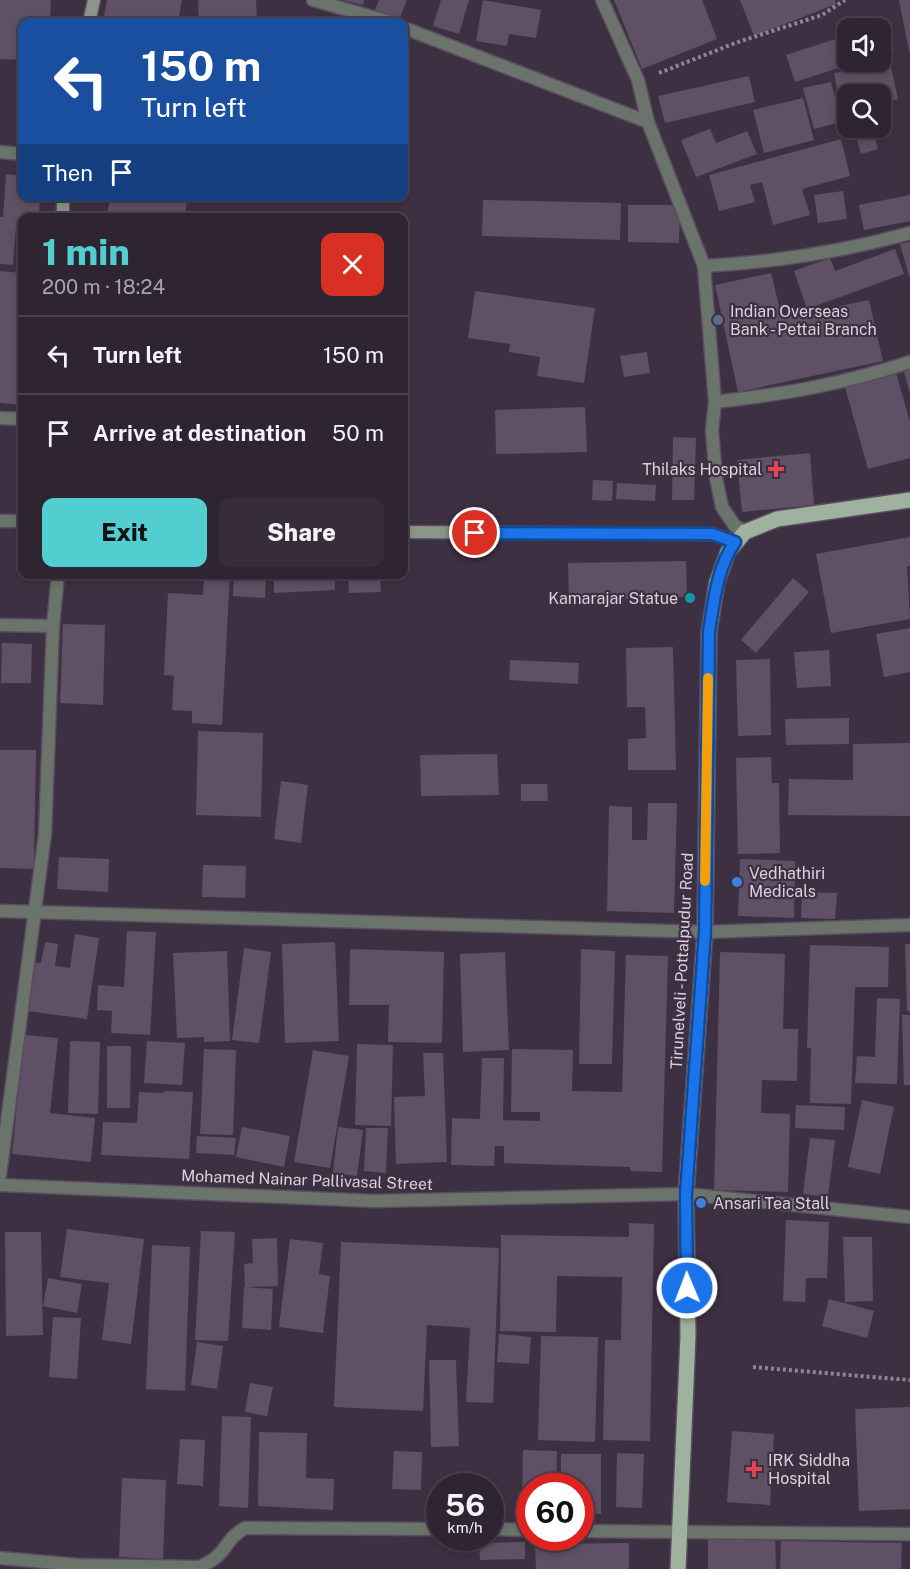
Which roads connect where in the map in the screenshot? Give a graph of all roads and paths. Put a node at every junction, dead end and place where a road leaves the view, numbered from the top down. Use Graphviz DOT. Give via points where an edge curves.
graph roads {
  1 [pos="94,0"];
  2 [pos="313,0"];
  3 [pos="602,0"];
  4 [pos="845,0"];
  5 [pos="90,18"];
  6 [pos="376,18"];
  7 [pos="408,30"];
  8 [pos="639,80"];
  9 [pos="648,122"];
  10 [pos="0,152"];
  11 [pos="18,154"];
  12 [pos="910,233"];
  13 [pos="704,266"];
  14 [pos="910,362"];
  15 [pos="715,402"];
  16 [pos="0,418"];
  17 [pos="18,419"];
  18 [pos="910,500"];
  19 [pos="0,521"];
  20 [pos="18,521"];
  21 [pos="408,532"];
  22 [pos="740,537"];
  23 [pos="58,579"];
  24 [pos="0,625"];
  25 [pos="53,627"];
  26 [pos="0,911"];
  27 [pos="34,914"];
  28 [pos="910,925"];
  29 [pos="705,932"];
  30 [pos="0,1175"];
  31 [pos="0,1185"];
  32 [pos="686,1194"];
  33 [pos="910,1217"];
  34 [pos="753,1366"];
  35 [pos="910,1380"];
  36 [pos="426,1529"];
  37 [pos="594,1530"];
  38 [pos="679,1532"];
  39 [pos="910,1534"];
  40 [pos="0,1558"];
  41 [pos="678,1569"];
  1 -- 5 [label="street"];
  2 -- 6 [label="street"];
  3 -- 8 [label="street"];
  4 -- 8 [label="path" via="822,15"];
  7 -- 9 [label="street"];
  8 -- 9 [label="street"];
  9 -- 13 [label="street"];
  10 -- 11 [label="street"];
  12 -- 13 [label="street" via="825,254"];
  13 -- 15 [label="street"];
  14 -- 15 [label="street" via="859,379 794,393"];
  15 -- 22 [label="street" via="712,430 719,495"];
  16 -- 17 [label="street"];
  18 -- 22 [label="main road" via="777,519"];
  19 -- 20 [label="street"];
  21 -- 22 [label="street"];
  22 -- 29 [label="main road, Tirunelveli - Pottalpudur Road" via="728,552 717,582 709,632"];
  23 -- 25 [label="street"];
  24 -- 25 [label="street"];
  25 -- 27 [label="street" via="45,834"];
  26 -- 27 [label="street"];
  27 -- 29 [label="street"];
  27 -- 30 [label="street"];
  28 -- 29 [label="street"];
  29 -- 32 [label="main road, Tirunelveli - Pottalpudur Road"];
  31 -- 32 [label="street, Mohamed Nainar Pallivasal Street" via="375,1201"];
  32 -- 33 [label="street, Mohamed Nainar Pallivasal Street"];
  32 -- 38 [label="main road, Tirunelveli - Pottalpudur Road" via="688,1336"];
  34 -- 35 [label="path"];
  36 -- 40 [label="street" via="245,1528 236,1533 223,1554 199,1567 79,1565"];
  37 -- 38 [label="street"];
  38 -- 39 [label="street"];
  38 -- 41 [label="main road, Tirunelveli - Pottalpudur Road"];
}
